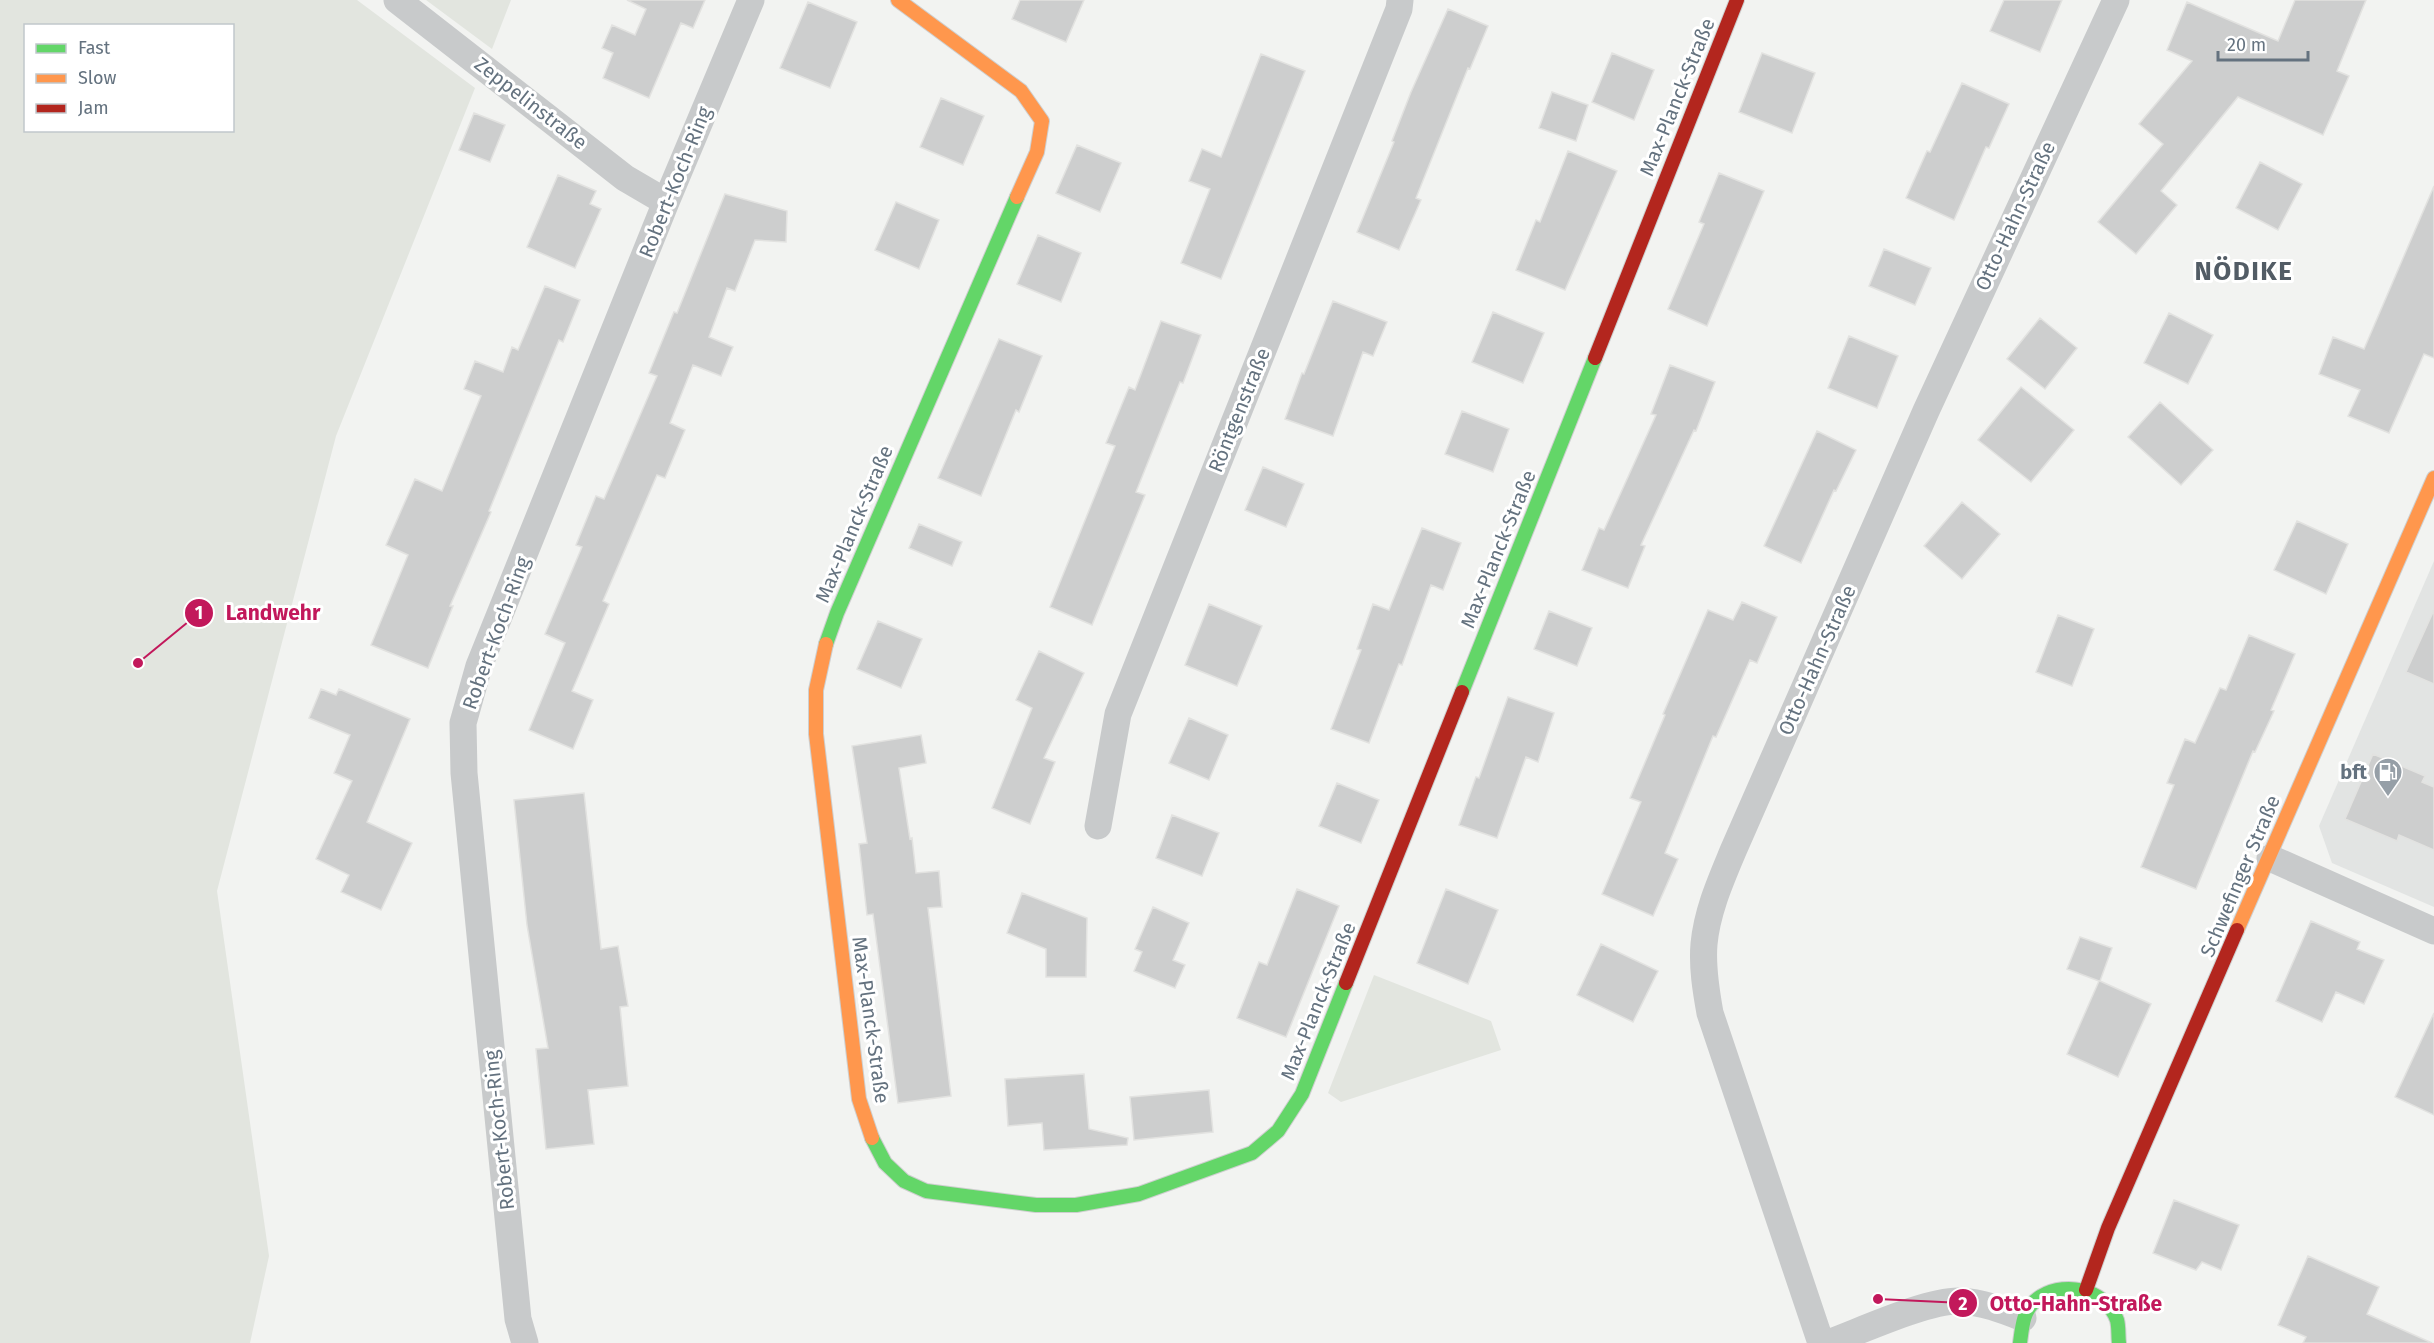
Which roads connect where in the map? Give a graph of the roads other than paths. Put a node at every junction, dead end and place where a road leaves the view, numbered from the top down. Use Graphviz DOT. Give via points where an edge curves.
graph roads {
  1 [pos="397,0"];
  2 [pos="751,0"];
  3 [pos="898,0"];
  4 [pos="1400,0"];
  5 [pos="1737,0"];
  6 [pos="2116,0"];
  7 [pos="666,202"];
  8 [pos="2434,478"];
  9 [pos="1098,826"];
  10 [pos="2270,858"];
  11 [pos="2434,931"];
  12 [pos="2086,1290"];
  13 [pos="2021,1330"];
  14 [pos="525,1343"];
  15 [pos="1821,1343"];
  16 [pos="1828,1343"];
  17 [pos="2119,1343"];
  1 -- 7 [label="street, Zeppelinstraße" via="625,178"];
  2 -- 7 [label="street, Robert-Koch-Ring"];
  3 -- 5 [label="street, Max-Planck-Straße" via="1021,91 1042,120 1037,152 837,613 823,652 816,690 816,734 859,1099 875,1144 885,1163 904,1181 926,1191 1036,1205 1076,1205 1139,1194 1252,1154 1278,1131 1302,1094"];
  4 -- 9 [label="street, Röntgenstraße" via="1118,714"];
  6 -- 15 [label="street, Otto-Hahn-Straße" via="1922,422 1713,900 1704,944 1710,1013"];
  7 -- 14 [label="street, Robert-Koch-Ring" via="479,666 463,723 464,773 518,1319"];
  8 -- 10 [label="street, Schwefinger Straße"];
  10 -- 11 [label="street"];
  10 -- 12 [label="street, Schwefinger Straße" via="2108,1228"];
  12 -- 13 [label="street" via="2056,1288 2042,1295 2031,1305"];
  12 -- 17 [label="street" via="2098,1296 2115,1316"];
  13 -- 16 [label="street" via="1976,1302 1958,1301 1939,1303"];
}
